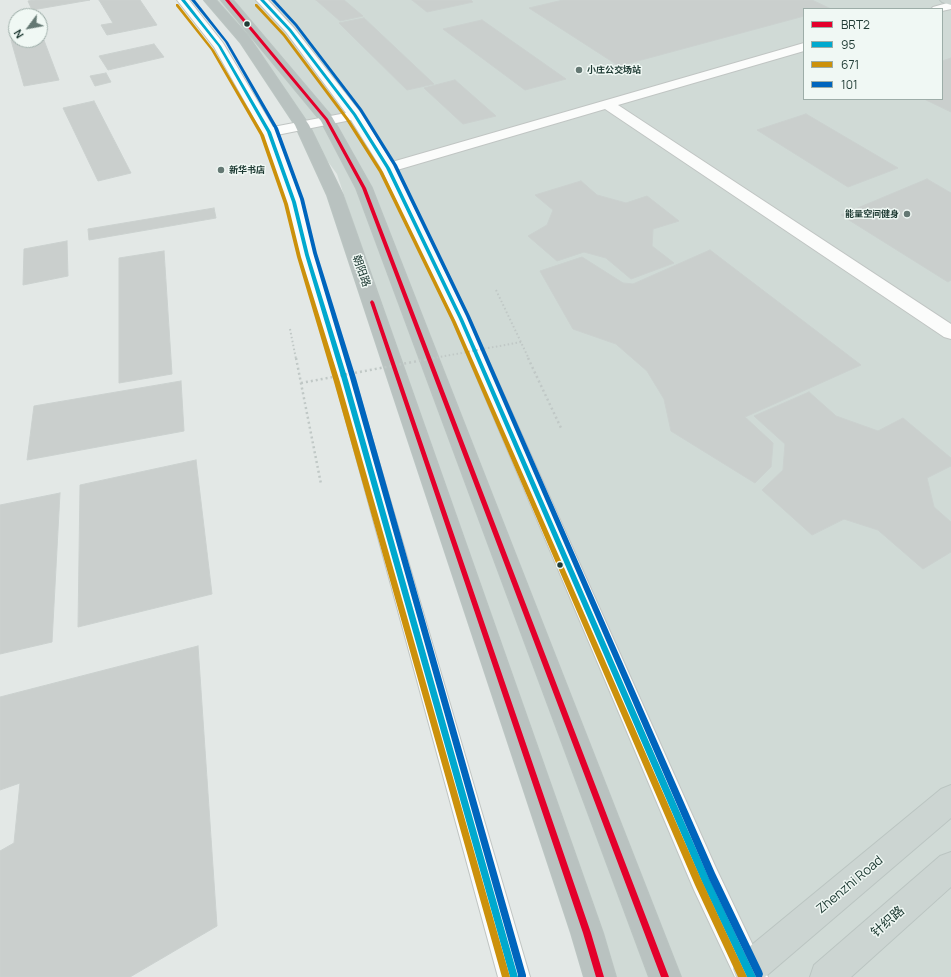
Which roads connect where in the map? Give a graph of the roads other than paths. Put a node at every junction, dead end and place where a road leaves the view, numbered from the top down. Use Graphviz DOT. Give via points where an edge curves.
graph roads {
  1 [pos="183,0"];
  2 [pos="210,0"];
  3 [pos="226,0"];
  4 [pos="262,0"];
  5 [pos="946,0"];
  6 [pos="951,4"];
  7 [pos="940,8"];
  8 [pos="803,48"];
  9 [pos="607,104"];
  10 [pos="355,115"];
  11 [pos="327,120"];
  12 [pos="302,125"];
  13 [pos="269,132"];
  14 [pos="388,168"];
  15 [pos="951,333"];
  16 [pos="951,799"];
  17 [pos="951,867"];
  18 [pos="747,974"];
  19 [pos="514,977"];
  20 [pos="600,977"];
  21 [pos="665,977"];
  22 [pos="826,977"];
  1 -- 13 [label="street" via="219,46"];
  2 -- 12 [label="highway, 朝阳路" via="245,40"];
  3 -- 11 [label="highway"];
  4 -- 10 [label="street" via="290,30"];
  5 -- 6 [label="main road"];
  6 -- 7 [label="street"];
  8 -- 9 [label="street"];
  9 -- 14 [label="street"];
  9 -- 15 [label="street"];
  10 -- 11 [label="street"];
  10 -- 14 [label="street"];
  11 -- 12 [label="street"];
  11 -- 21 [label="highway" via="364,188"];
  12 -- 13 [label="street"];
  12 -- 20 [label="highway, 朝阳路" via="335,194"];
  13 -- 19 [label="street" via="294,202"];
  14 -- 18 [label="street" via="461,319"];
  16 -- 18 [label="main road, Zhenzhi Road"];
  17 -- 22 [label="main road, 针织路"];
}
